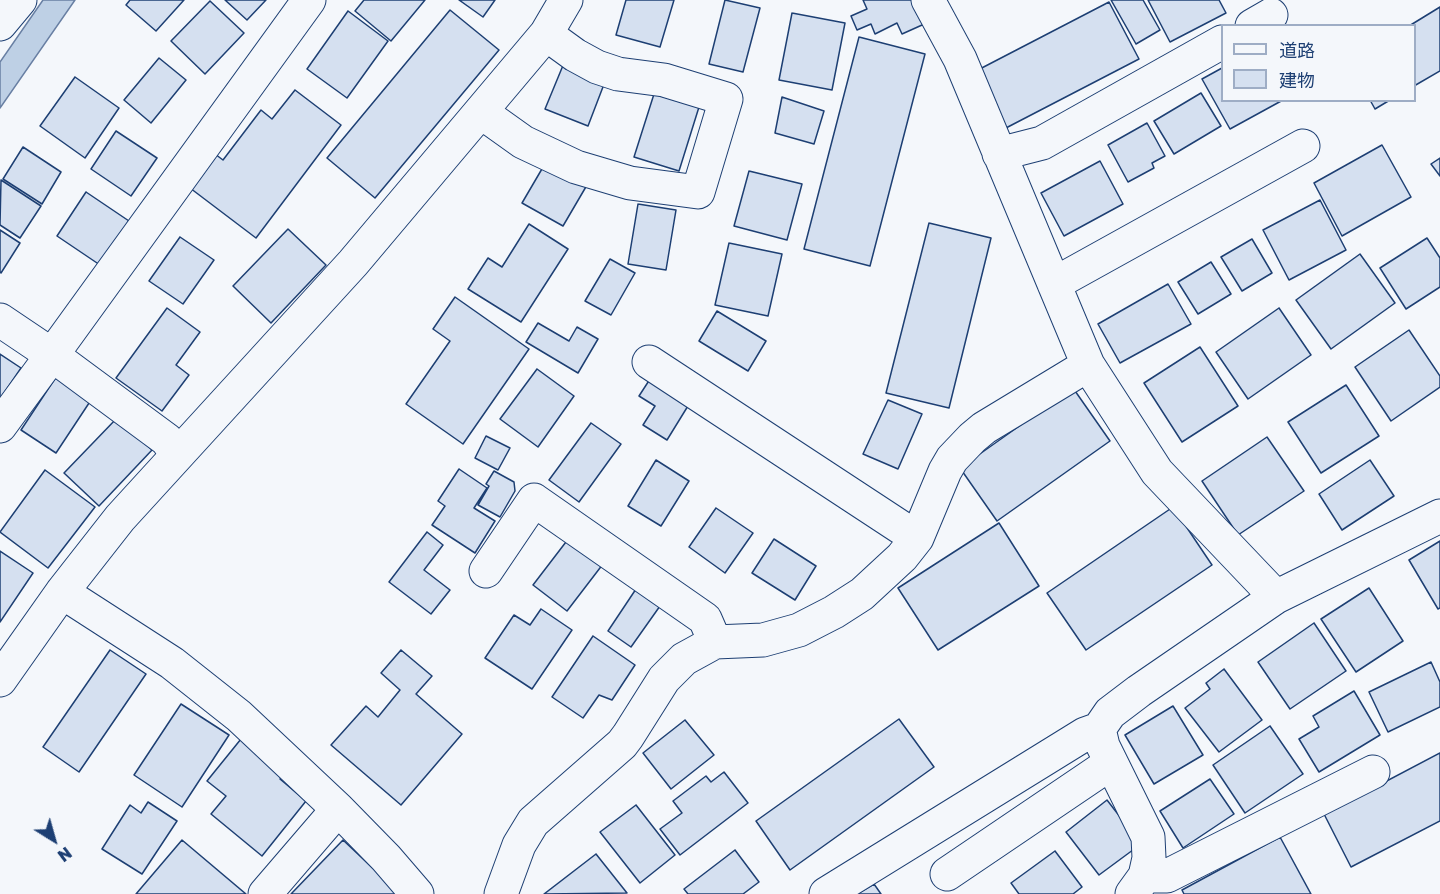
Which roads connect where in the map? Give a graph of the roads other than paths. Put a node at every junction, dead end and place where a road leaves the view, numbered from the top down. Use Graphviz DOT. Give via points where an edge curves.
graph roads {
  1 [pos="20,0"];
  2 [pos="309,0"];
  3 [pos="566,0"];
  4 [pos="928,0"];
  5 [pos="0,24"];
  6 [pos="546,34"];
  7 [pos="1221,43"];
  8 [pos="481,112"];
  9 [pos="1303,146"];
  10 [pos="999,154"];
  11 [pos="1054,284"];
  12 [pos="0,320"];
  13 [pos="52,355"];
  14 [pos="649,362"];
  15 [pos="1088,365"];
  16 [pos="0,426"];
  17 [pos="177,455"];
  18 [pos="1440,516"];
  19 [pos="917,538"];
  20 [pos="486,571"];
  21 [pos="62,592"];
  22 [pos="1276,597"];
  23 [pos="715,642"];
  24 [pos="0,680"];
  25 [pos="1099,729"];
  26 [pos="1111,763"];
  27 [pos="1372,772"];
  28 [pos="339,809"];
  29 [pos="947,874"];
  30 [pos="1139,885"];
  31 [pos="265,894"];
  32 [pos="417,894"];
  33 [pos="501,894"];
  34 [pos="826,894"];
  1 -- 5 [label="street"];
  2 -- 13 [label="street"];
  3 -- 6 [label="street"];
  4 -- 10 [label="street" via="960,59"];
  6 -- 8 [label="street"];
  6 -- 8 [label="street" via="597,67 663,80 726,99 699,192 630,183 576,167 523,142"];
  7 -- 10 [label="street" via="1042,143"];
  8 -- 17 [label="street" via="353,263"];
  9 -- 11 [label="street"];
  10 -- 11 [label="street"];
  11 -- 15 [label="street"];
  12 -- 13 [label="street"];
  13 -- 16 [label="street"];
  13 -- 17 [label="street" via="167,440"];
  14 -- 19 [label="street"];
  15 -- 19 [label="street" via="972,438 945,471"];
  15 -- 22 [label="street" via="1157,472"];
  17 -- 21 [label="street" via="120,518"];
  18 -- 22 [label="street"];
  19 -- 23 [label="street" via="862,594 834,612 799,630 763,640"];
  20 -- 23 [label="street" via="534,500 705,619"];
  21 -- 24 [label="street"];
  21 -- 28 [label="street" via="171,663 239,716"];
  22 -- 25 [label="street" via="1138,690 1110,713"];
  23 -- 33 [label="street" via="684,659 648,703 622,744 534,822 519,845"];
  25 -- 26 [label="street"];
  25 -- 34 [label="street"];
  26 -- 29 [label="street"];
  26 -- 30 [label="street" via="1148,837 1149,858"];
  27 -- 30 [label="street" via="1167,876"];
  28 -- 31 [label="street"];
  28 -- 32 [label="street"];
}
